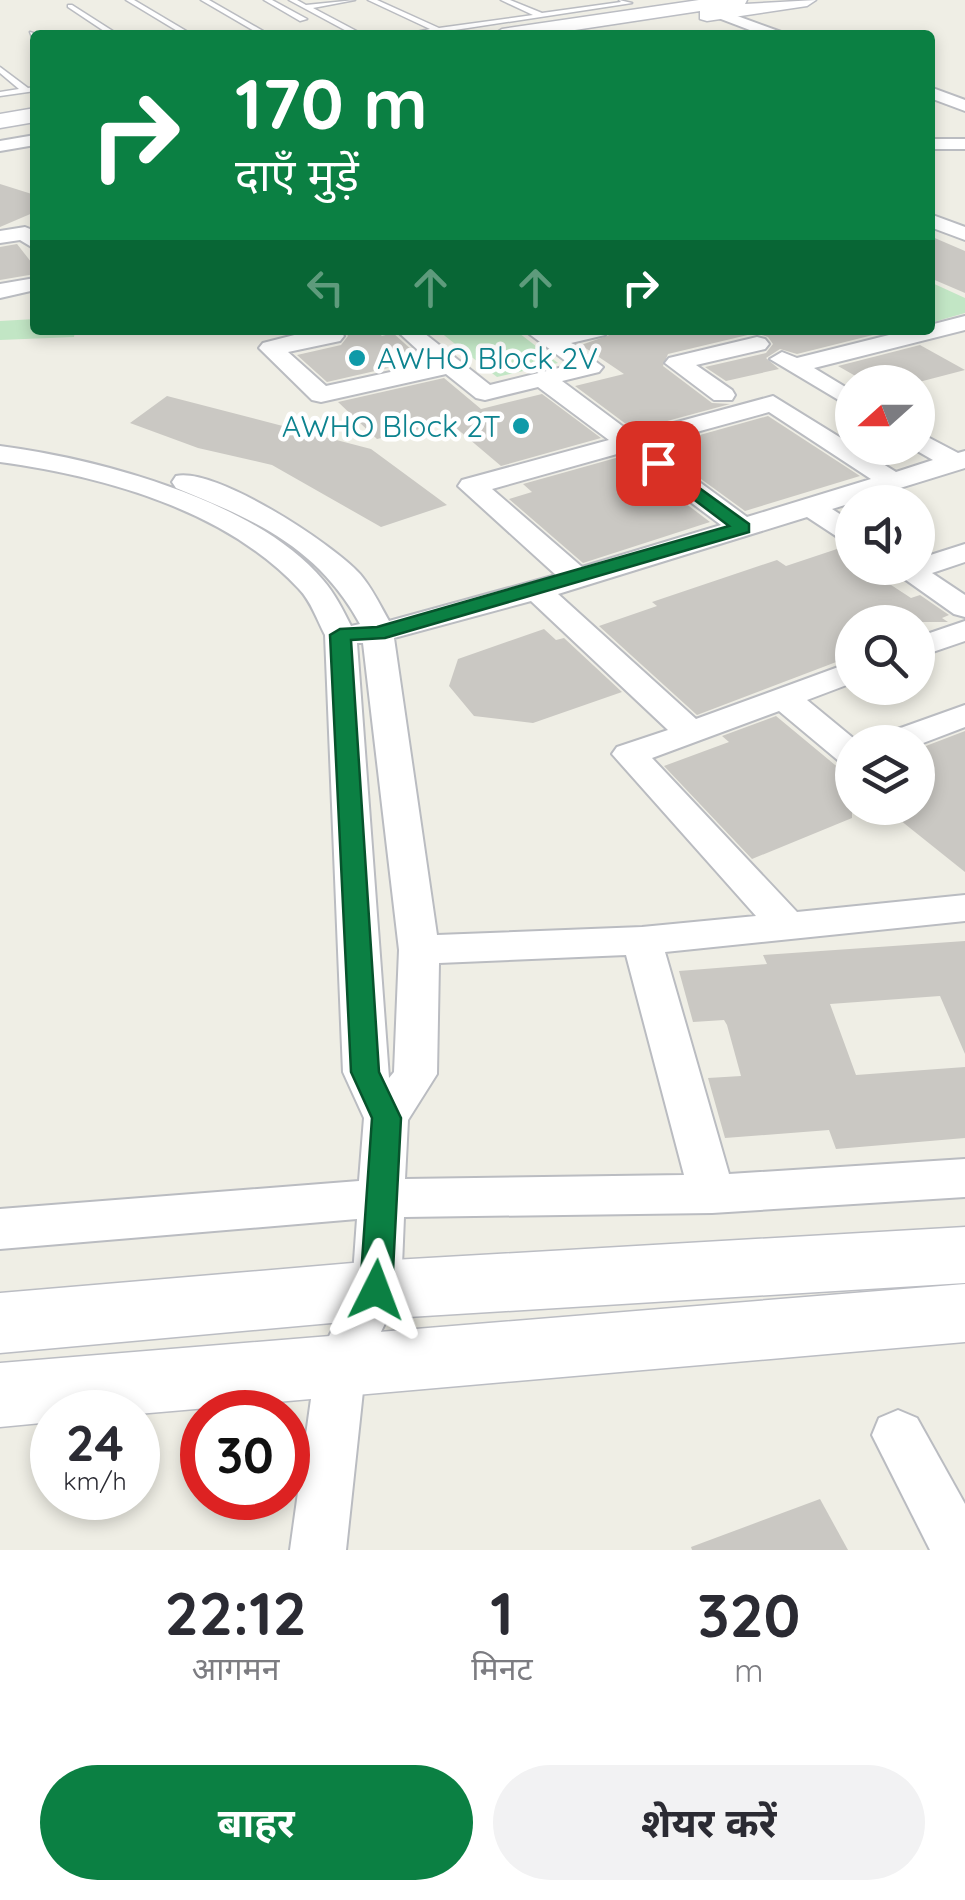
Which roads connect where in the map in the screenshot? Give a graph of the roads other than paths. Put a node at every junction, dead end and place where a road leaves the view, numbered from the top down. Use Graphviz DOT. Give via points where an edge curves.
graph roads {
  1 [pos="130,0"];
  2 [pos="204,0"];
  3 [pos="267,0"];
  4 [pos="292,0"];
  5 [pos="352,0"];
  6 [pos="371,0"];
  7 [pos="504,0"];
  8 [pos="622,0"];
  9 [pos="644,0"];
  10 [pos="655,0"];
  11 [pos="738,0"];
  12 [pos="808,0"];
  13 [pos="70,6"];
  14 [pos="305,6"];
  15 [pos="718,13"];
  16 [pos="540,16"];
  17 [pos="318,26"];
  18 [pos="107,30"];
  19 [pos="181,30"];
  20 [pos="257,30"];
  21 [pos="351,30"];
  22 [pos="438,30"];
  23 [pos="536,30"];
  24 [pos="605,30"];
  25 [pos="763,30"];
  26 [pos="0,69"];
  27 [pos="965,88"];
  28 [pos="30,92"];
  29 [pos="935,93"];
  30 [pos="0,94"];
  31 [pos="30,94"];
  32 [pos="30,95"];
  33 [pos="935,95"];
  34 [pos="965,106"];
  35 [pos="0,109"];
  36 [pos="30,116"];
  37 [pos="0,120"];
  38 [pos="30,141"];
  39 [pos="935,144"];
  40 [pos="965,144"];
  41 [pos="0,146"];
  42 [pos="935,222"];
  43 [pos="965,234"];
  44 [pos="30,236"];
  45 [pos="0,238"];
  46 [pos="30,285"];
  47 [pos="0,290"];
  48 [pos="965,323"];
  49 [pos="935,330"];
  50 [pos="331,335"];
  51 [pos="411,335"];
  52 [pos="544,335"];
  53 [pos="742,335"];
  54 [pos="914,335"];
  55 [pos="757,344"];
  56 [pos="451,366"];
  57 [pos="800,370"];
  58 [pos="543,379"];
  59 [pos="835,391"];
  60 [pos="723,395"];
  61 [pos="747,410"];
  62 [pos="0,438"];
  63 [pos="629,442"];
  64 [pos="0,454"];
  65 [pos="935,456"];
  66 [pos="956,475"];
  67 [pos="893,482"];
  68 [pos="812,507"];
  69 [pos="835,523"];
  70 [pos="743,528"];
  71 [pos="965,553"];
  72 [pos="935,561"];
  73 [pos="576,578"];
  74 [pos="930,585"];
  75 [pos="536,590"];
  76 [pos="965,608"];
  77 [pos="965,630"];
  78 [pos="378,633"];
  79 [pos="340,635"];
  80 [pos="935,641"];
  81 [pos="835,678"];
  82 [pos="784,698"];
  83 [pos="965,715"];
  84 [pos="935,726"];
  85 [pos="691,733"];
  86 [pos="835,741"];
  87 [pos="965,908"];
  88 [pos="788,926"];
  89 [pos="642,941"];
  90 [pos="419,950"];
  91 [pos="386,1118"];
  92 [pos="965,1178"];
  93 [pos="712,1194"];
  94 [pos="381,1198"];
  95 [pos="0,1229"];
  96 [pos="965,1255"];
  97 [pos="376,1290"];
  98 [pos="965,1313"];
  99 [pos="0,1323"];
  100 [pos="342,1363"];
  101 [pos="0,1396"];
  102 [pos="898,1435"];
  103 [pos="318,1550"];
  104 [pos="960,1550"];
  1 -- 19 [label="lane"];
  2 -- 20 [label="lane"];
  3 -- 17 [label="lane"];
  4 -- 14 [label="lane"];
  5 -- 14 [label="lane"];
  6 -- 22 [label="lane"];
  7 -- 16 [label="lane"];
  8 -- 16 [label="lane" via="629,3"];
  9 -- 10 [label="lane"];
  11 -- 23 [label="street"];
  12 -- 15 [label="street"];
  13 -- 18 [label="lane"];
  14 -- 21 [label="lane"];
  15 -- 24 [label="street"];
  15 -- 25 [label="street"];
  16 -- 22 [label="lane"];
  26 -- 28 [label="lane"];
  27 -- 29 [label="street"];
  30 -- 31 [label="lane"];
  32 -- 35 [label="street"];
  33 -- 34 [label="street"];
  36 -- 37 [label="street"];
  38 -- 41 [label="street"];
  39 -- 40 [label="street"];
  42 -- 43 [label="street"];
  44 -- 45 [label="street"];
  46 -- 47 [label="street"];
  48 -- 49 [label="street"];
  50 -- 56 [label="street" via="271,348 321,395"];
  51 -- 56 [label="street"];
  52 -- 58 [label="street" via="592,366"];
  53 -- 55 [label="street"];
  54 -- 57 [label="street"];
  55 -- 57 [label="street"];
  55 -- 60 [label="street" via="677,363"];
  56 -- 58 [label="street" via="485,393"];
  57 -- 59 [label="street"];
  57 -- 60 [label="street"];
  58 -- 63 [label="street"];
  60 -- 61 [label="street"];
  61 -- 63 [label="street"];
  61 -- 67 [label="street" via="774,404"];
  62 -- 78 [label="street" via="76,448 239,503 291,532 350,580"];
  63 -- 70 [label="street"];
  63 -- 73 [label="street" via="472,486"];
  64 -- 79 [label="street" via="116,477 263,544 310,583"];
  65 -- 66 [label="street"];
  66 -- 67 [label="street"];
  67 -- 68 [label="street"];
  68 -- 69 [label="street"];
  68 -- 70 [label="street"];
  70 -- 73 [label="street"];
  71 -- 72 [label="street"];
  73 -- 75 [label="street"];
  74 -- 76 [label="street"];
  75 -- 78 [label="street"];
  75 -- 85 [label="street"];
  77 -- 80 [label="street"];
  78 -- 79 [label="street"];
  78 -- 90 [label="street"];
  79 -- 91 [label="street" via="365,1072"];
  81 -- 82 [label="street"];
  82 -- 85 [label="street"];
  82 -- 86 [label="street"];
  83 -- 84 [label="street"];
  85 -- 88 [label="street" via="628,754"];
  87 -- 88 [label="street"];
  88 -- 89 [label="street"];
  89 -- 90 [label="street"];
  89 -- 93 [label="street"];
  90 -- 91 [label="street" via="415,1074"];
  91 -- 94 [label="street"];
  92 -- 93 [label="street"];
  93 -- 94 [label="street"];
  94 -- 95 [label="street"];
  94 -- 97 [label="street"];
  96 -- 97 [label="street"];
  97 -- 99 [label="street"];
  97 -- 100 [label="street"];
  98 -- 100 [label="street"];
  100 -- 101 [label="street"];
  100 -- 103 [label="street"];
  102 -- 104 [label="street"];
}
